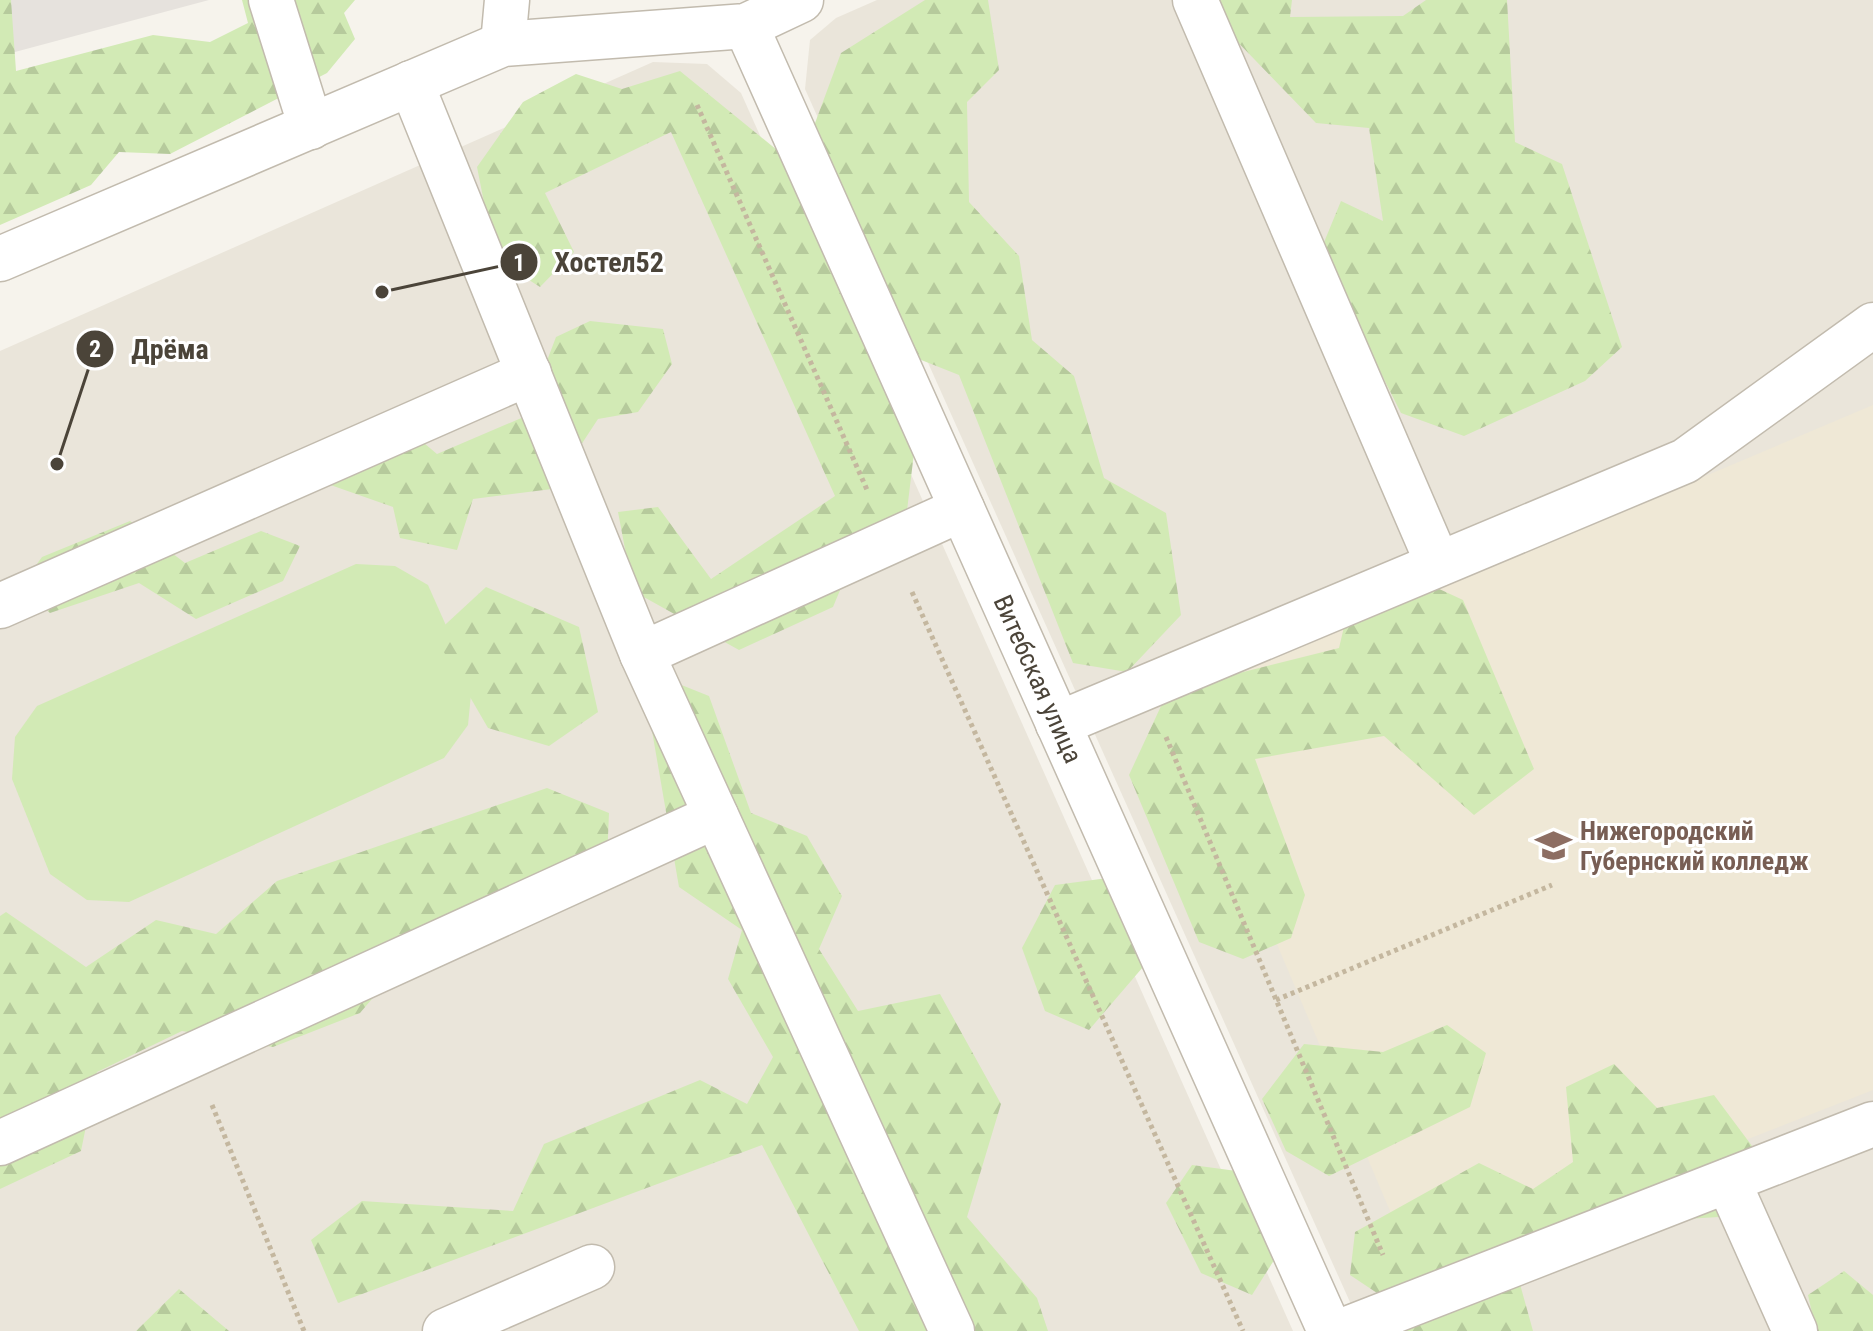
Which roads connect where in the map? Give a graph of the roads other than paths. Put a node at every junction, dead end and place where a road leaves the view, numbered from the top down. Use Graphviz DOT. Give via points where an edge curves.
graph roads {
  1 [pos="271,0"];
  2 [pos="507,0"];
  3 [pos="801,0"];
  4 [pos="1195,0"];
  5 [pos="746,26"];
  6 [pos="503,44"];
  7 [pos="411,83"];
  8 [pos="311,127"];
  9 [pos="0,259"];
  10 [pos="1873,325"];
  11 [pos="529,373"];
  12 [pos="962,509"];
  13 [pos="1438,564"];
  14 [pos="0,606"];
  15 [pos="642,654"];
  16 [pos="1058,724"];
  17 [pos="716,816"];
  18 [pos="1873,1124"];
  19 [pos="0,1143"];
  20 [pos="1728,1181"];
  21 [pos="592,1267"];
  22 [pos="445,1331"];
  23 [pos="952,1331"];
  24 [pos="1330,1331"];
  25 [pos="1342,1331"];
  26 [pos="1795,1331"];
  1 -- 8 [label="street"];
  2 -- 6 [label="street"];
  3 -- 5 [label="street"];
  4 -- 13 [label="street"];
  5 -- 6 [label="street"];
  5 -- 12 [label="street, Витебская улица"];
  6 -- 7 [label="street"];
  7 -- 8 [label="street"];
  7 -- 11 [label="street"];
  8 -- 9 [label="street"];
  10 -- 13 [label="street" via="1685,461"];
  11 -- 14 [label="street"];
  11 -- 15 [label="street"];
  12 -- 15 [label="street"];
  12 -- 16 [label="street, Витебская улица"];
  13 -- 16 [label="street"];
  15 -- 17 [label="street"];
  16 -- 24 [label="street, Витебская улица"];
  17 -- 19 [label="street"];
  17 -- 23 [label="street"];
  18 -- 20 [label="street"];
  20 -- 25 [label="street"];
  20 -- 26 [label="street"];
  21 -- 22 [label="street"];
}
